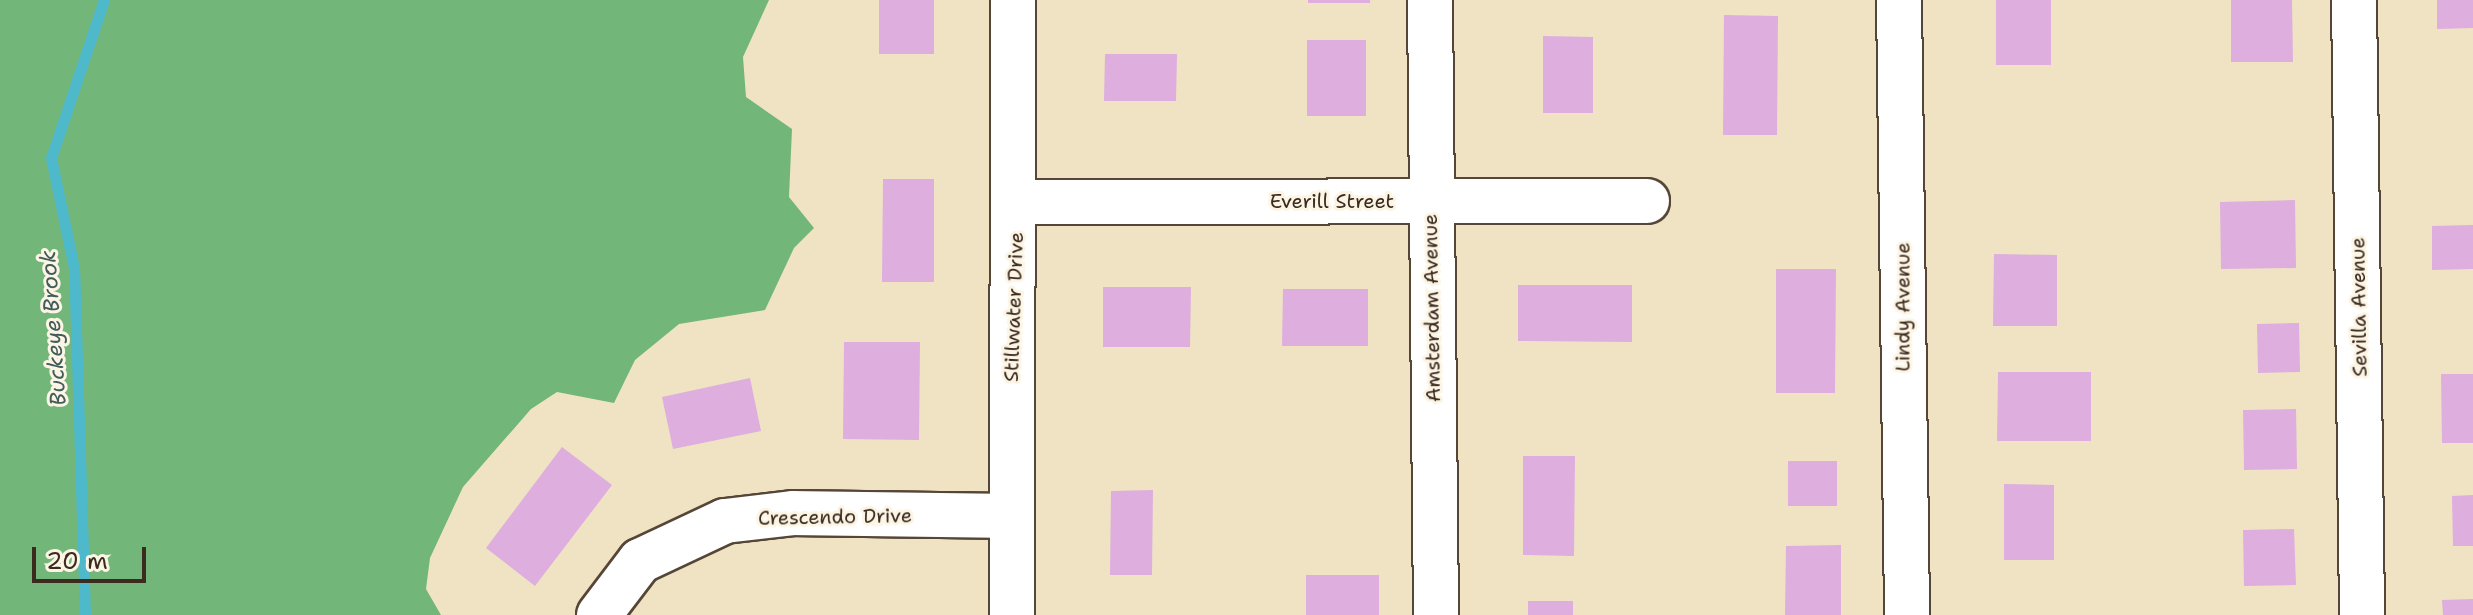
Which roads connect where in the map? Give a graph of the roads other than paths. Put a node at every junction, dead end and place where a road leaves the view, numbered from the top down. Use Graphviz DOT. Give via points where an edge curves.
graph roads {
  1 [pos="1013,0"];
  2 [pos="1430,0"];
  3 [pos="1899,0"];
  4 [pos="2354,0"];
  5 [pos="1430,200"];
  6 [pos="1647,201"];
  7 [pos="1016,202"];
  8 [pos="1011,516"];
  9 [pos="599,615"];
  10 [pos="1012,615"];
  11 [pos="1436,615"];
  12 [pos="1907,615"];
  13 [pos="2362,615"];
  1 -- 7 [label="street, Stillwater Drive"];
  2 -- 5 [label="street, Amsterdam Avenue"];
  3 -- 12 [label="street, Lindy Avenue"];
  4 -- 13 [label="street, Sevilla Avenue"];
  5 -- 6 [label="street, Everill Street"];
  5 -- 7 [label="street, Everill Street"];
  5 -- 11 [label="street, Amsterdam Avenue"];
  7 -- 8 [label="street, Stillwater Drive"];
  8 -- 9 [label="street, Crescendo Drive" via="793,513 725,521 640,561"];
  8 -- 10 [label="street, Stillwater Drive"];
}
